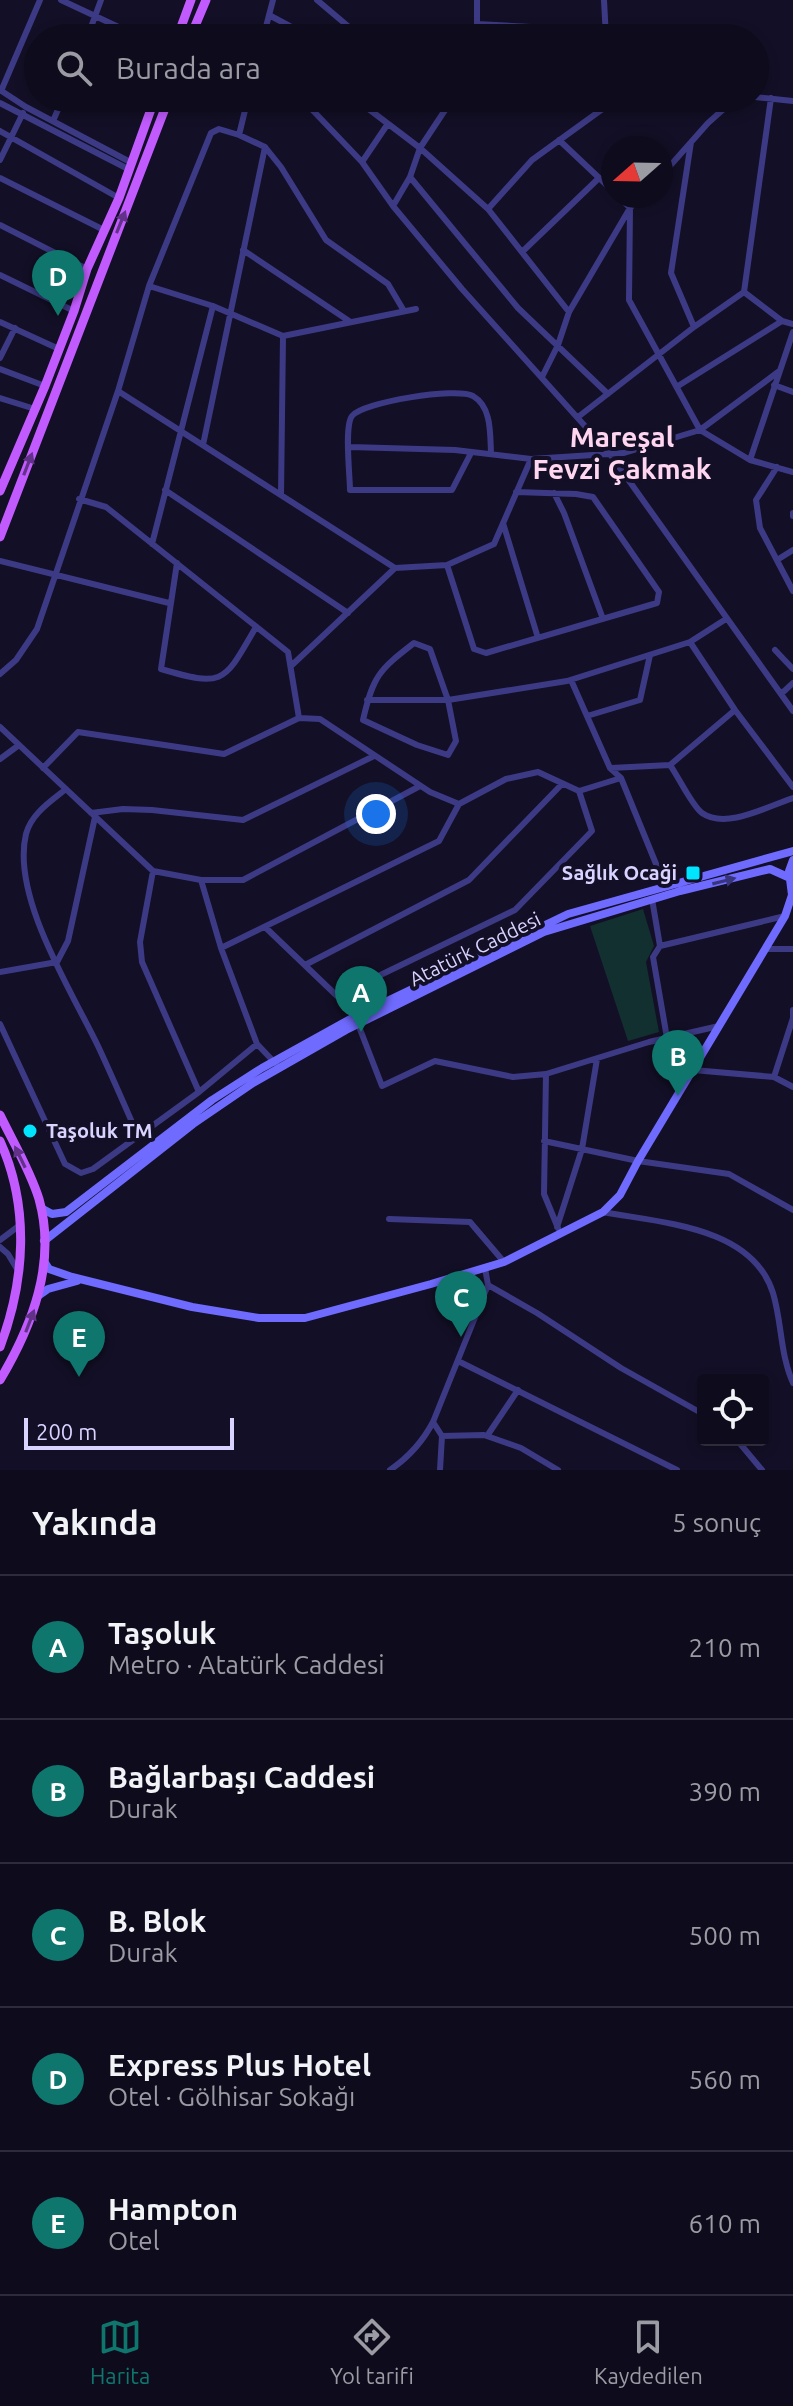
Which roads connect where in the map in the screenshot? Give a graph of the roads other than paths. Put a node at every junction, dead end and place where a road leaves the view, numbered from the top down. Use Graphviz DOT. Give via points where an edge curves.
graph roads {
  1 [pos="40,0"];
  2 [pos="61,0"];
  3 [pos="101,0"];
  4 [pos="191,0"];
  5 [pos="206,0"];
  6 [pos="273,0"];
  7 [pos="317,0"];
  8 [pos="477,0"];
  9 [pos="604,0"];
  10 [pos="269,15"];
  11 [pos="95,17"];
  12 [pos="30,24"];
  13 [pos="92,24"];
  14 [pos="111,24"];
  15 [pos="182,24"];
  16 [pos="196,24"];
  17 [pos="267,24"];
  18 [pos="286,24"];
  19 [pos="345,24"];
  20 [pos="477,24"];
  21 [pos="605,24"];
  22 [pos="24,37"];
  23 [pos="1,91"];
  24 [pos="771,98"];
  25 [pos="793,101"];
  26 [pos="0,103"];
  27 [pos="24,106"];
  28 [pos="24,111"];
  29 [pos="36,112"];
  30 [pos="57,112"];
  31 [pos="150,112"];
  32 [pos="164,112"];
  33 [pos="245,112"];
  34 [pos="314,112"];
  35 [pos="372,112"];
  36 [pos="443,112"];
  37 [pos="598,112"];
  38 [pos="722,112"];
  39 [pos="21,116"];
  40 [pos="53,121"];
  41 [pos="387,125"];
  42 [pos="0,131"];
  43 [pos="239,135"];
  44 [pos="11,136"];
  45 [pos="559,140"];
  46 [pos="691,142"];
  47 [pos="265,147"];
  48 [pos="420,148"];
  49 [pos="0,160"];
  50 [pos="362,162"];
  51 [pos="673,162"];
  52 [pos="131,166"];
  53 [pos="410,177"];
  54 [pos="0,178"];
  55 [pos="599,178"];
  56 [pos="119,198"];
  57 [pos="393,206"];
  58 [pos="630,208"];
  59 [pos="488,209"];
  60 [pos="0,225"];
  61 [pos="104,230"];
  62 [pos="243,250"];
  63 [pos="522,252"];
  64 [pos="87,269"];
  65 [pos="0,275"];
  66 [pos="149,286"];
  67 [pos="744,292"];
  68 [pos="213,306"];
  69 [pos="416,309"];
  70 [pos="74,311"];
  71 [pos="404,311"];
  72 [pos="569,312"];
  73 [pos="229,313"];
  74 [pos="782,321"];
  75 [pos="0,322"];
  76 [pos="350,322"];
  77 [pos="793,324"];
  78 [pos="694,327"];
  79 [pos="15,328"];
  80 [pos="793,332"];
  81 [pos="283,336"];
  82 [pos="558,345"];
  83 [pos="59,349"];
  84 [pos="658,355"];
  85 [pos="0,358"];
  86 [pos="0,369"];
  87 [pos="778,372"];
  88 [pos="542,377"];
  89 [pos="774,385"];
  90 [pos="45,386"];
  91 [pos="678,386"];
  92 [pos="118,391"];
  93 [pos="793,392"];
  94 [pos="608,394"];
  95 [pos="0,398"];
  96 [pos="35,409"];
  97 [pos="578,417"];
  98 [pos="180,430"];
  99 [pos="700,430"];
  100 [pos="203,445"];
  101 [pos="350,447"];
  102 [pos="471,453"];
  103 [pos="491,453"];
  104 [pos="610,454"];
  105 [pos="531,459"];
  106 [pos="750,460"];
  107 [pos="777,467"];
  108 [pos="793,472"];
  109 [pos="165,490"];
  110 [pos="0,491"];
  111 [pos="516,492"];
  112 [pos="554,493"];
  113 [pos="281,495"];
  114 [pos="79,499"];
  115 [pos="503,523"];
  116 [pos="0,537"];
  117 [pos="152,544"];
  118 [pos="793,550"];
  119 [pos="777,560"];
  120 [pos="0,561"];
  121 [pos="177,563"];
  122 [pos="447,565"];
  123 [pos="395,568"];
  124 [pos="56,577"];
  125 [pos="793,591"];
  126 [pos="169,603"];
  127 [pos="348,613"];
  128 [pos="603,619"];
  129 [pos="726,619"];
  130 [pos="256,627"];
  131 [pos="538,638"];
  132 [pos="690,642"];
  133 [pos="775,650"];
  134 [pos="650,655"];
  135 [pos="291,666"];
  136 [pos="793,669"];
  137 [pos="0,674"];
  138 [pos="571,680"];
  139 [pos="793,683"];
  140 [pos="781,694"];
  141 [pos="367,700"];
  142 [pos="448,700"];
  143 [pos="735,710"];
  144 [pos="793,711"];
  145 [pos="587,716"];
  146 [pos="299,718"];
  147 [pos="0,727"];
  148 [pos="19,745"];
  149 [pos="374,756"];
  150 [pos="0,759"];
  151 [pos="670,765"];
  152 [pos="43,768"];
  153 [pos="610,768"];
  154 [pos="621,778"];
  155 [pos="562,784"];
  156 [pos="420,786"];
  157 [pos="793,787"];
  158 [pos="66,789"];
  159 [pos="579,791"];
  160 [pos="793,798"];
  161 [pos="459,804"];
  162 [pos="93,815"];
  163 [pos="793,851"];
  164 [pos="793,860"];
  165 [pos="153,871"];
  166 [pos="791,879"];
  167 [pos="201,880"];
  168 [pos="665,886"];
  169 [pos="652,899"];
  170 [pos="793,906"];
  171 [pos="785,916"];
  172 [pos="265,927"];
  173 [pos="660,946"];
  174 [pos="221,948"];
  175 [pos="766,949"];
  176 [pos="793,949"];
  177 [pos="57,962"];
  178 [pos="305,965"];
  179 [pos="0,972"];
  180 [pos="793,1010"];
  181 [pos="0,1024"];
  182 [pos="358,1024"];
  183 [pos="720,1026"];
  184 [pos="667,1038"];
  185 [pos="257,1044"];
  186 [pos="597,1059"];
  187 [pos="276,1064"];
  188 [pos="693,1070"];
  189 [pos="546,1074"];
  190 [pos="774,1077"];
  191 [pos="793,1087"];
  192 [pos="199,1092"];
  193 [pos="0,1115"];
  194 [pos="138,1136"];
  195 [pos="0,1141"];
  196 [pos="544,1141"];
  197 [pos="582,1149"];
  198 [pos="638,1161"];
  199 [pos="18,1198"];
  200 [pos="40,1204"];
  201 [pos="793,1210"];
  202 [pos="603,1212"];
  203 [pos="389,1219"];
  204 [pos="20,1225"];
  205 [pos="559,1230"];
  206 [pos="0,1240"];
  207 [pos="44,1241"];
  208 [pos="0,1247"];
  209 [pos="43,1260"];
  210 [pos="504,1262"];
  211 [pos="485,1268"];
  212 [pos="19,1274"];
  213 [pos="87,1281"];
  214 [pos="488,1285"];
  215 [pos="38,1296"];
  216 [pos="7,1328"];
  217 [pos="21,1345"];
  218 [pos="0,1347"];
  219 [pos="458,1361"];
  220 [pos="0,1380"];
  221 [pos="793,1383"];
  222 [pos="518,1390"];
  223 [pos="697,1411"];
  224 [pos="433,1422"];
  225 [pos="442,1436"];
  226 [pos="487,1436"];
  227 [pos="742,1446"];
  228 [pos="390,1470"];
  229 [pos="440,1470"];
  230 [pos="558,1470"];
  231 [pos="677,1470"];
  232 [pos="762,1470"];
  1 -- 12 [label="street"];
  2 -- 11 [label="street"];
  3 -- 11 [label="street"];
  4 -- 15 [label="main road"];
  5 -- 16 [label="main road"];
  6 -- 10 [label="street"];
  7 -- 19 [label="street"];
  8 -- 20 [label="street"];
  9 -- 21 [label="street"];
  10 -- 17 [label="street"];
  10 -- 18 [label="street"];
  11 -- 13 [label="street"];
  11 -- 14 [label="street"];
  22 -- 23 [label="street"];
  23 -- 27 [label="street"];
  24 -- 25 [label="street"];
  24 -- 67 [label="street"];
  26 -- 39 [label="street"];
  28 -- 39 [label="street"];
  29 -- 40 [label="street"];
  30 -- 40 [label="street"];
  31 -- 52 [label="main road"];
  116 -- 32 [label="main road, one-way"];
  33 -- 43 [label="street"];
  34 -- 50 [label="street"];
  35 -- 41 [label="street"];
  36 -- 48 [label="street"];
  37 -- 45 [label="street"];
  38 -- 46 [label="street"];
  39 -- 44 [label="street"];
  39 -- 52 [label="street"];
  40 -- 52 [label="street"];
  41 -- 48 [label="street"];
  41 -- 50 [label="street"];
  42 -- 44 [label="street"];
  43 -- 47 [label="street"];
  43 -- 66 [label="street" via="219,129 208,137"];
  44 -- 49 [label="street"];
  44 -- 56 [label="street"];
  45 -- 55 [label="street"];
  45 -- 59 [label="street" via="532,160"];
  46 -- 51 [label="street"];
  46 -- 78 [label="street" via="671,273"];
  47 -- 62 [label="street"];
  47 -- 71 [label="street" via="326,240 388,284"];
  48 -- 53 [label="street"];
  48 -- 59 [label="street"];
  50 -- 57 [label="street"];
  52 -- 56 [label="main road"];
  53 -- 57 [label="street"];
  53 -- 82 [label="street" via="518,308"];
  54 -- 61 [label="street"];
  55 -- 63 [label="street"];
  56 -- 61 [label="main road"];
  57 -- 88 [label="street"];
  58 -- 72 [label="street"];
  58 -- 84 [label="street" via="629,300"];
  59 -- 63 [label="street"];
  60 -- 64 [label="street"];
  61 -- 64 [label="main road"];
  62 -- 73 [label="street"];
  62 -- 76 [label="street"];
  63 -- 72 [label="street"];
  64 -- 70 [label="main road"];
  65 -- 70 [label="street"];
  66 -- 68 [label="street"];
  66 -- 92 [label="street"];
  67 -- 74 [label="street"];
  67 -- 78 [label="street"];
  68 -- 73 [label="street"];
  68 -- 98 [label="street"];
  69 -- 71 [label="street"];
  70 -- 83 [label="main road"];
  71 -- 76 [label="street"];
  72 -- 82 [label="street"];
  73 -- 81 [label="street"];
  73 -- 100 [label="street"];
  74 -- 77 [label="street"];
  74 -- 91 [label="street"];
  75 -- 79 [label="street"];
  76 -- 81 [label="street"];
  78 -- 84 [label="street"];
  79 -- 83 [label="street"];
  79 -- 85 [label="street"];
  80 -- 87 [label="street"];
  81 -- 113 [label="street"];
  82 -- 88 [label="street"];
  82 -- 94 [label="street"];
  83 -- 90 [label="main road"];
  84 -- 91 [label="street"];
  84 -- 94 [label="street"];
  86 -- 90 [label="street"];
  87 -- 89 [label="street"];
  87 -- 99 [label="street"];
  88 -- 97 [label="street"];
  89 -- 93 [label="street"];
  89 -- 106 [label="street"];
  90 -- 96 [label="main road"];
  91 -- 99 [label="street"];
  92 -- 98 [label="street"];
  92 -- 114 [label="street"];
  94 -- 97 [label="street"];
  95 -- 96 [label="street"];
  96 -- 110 [label="main road"];
  97 -- 104 [label="street"];
  98 -- 100 [label="street"];
  98 -- 109 [label="street"];
  99 -- 104 [label="street"];
  99 -- 106 [label="street"];
  100 -- 113 [label="street"];
  101 -- 102 [label="street"];
  101 -- 102 [label="street" via="350,490 452,490"];
  101 -- 103 [label="street" via="348,423 356,412 450,392 472,396 483,406"];
  102 -- 103 [label="street"];
  103 -- 105 [label="street"];
  104 -- 105 [label="street"];
  104 -- 129 [label="street"];
  105 -- 111 [label="street"];
  106 -- 107 [label="street"];
  107 -- 108 [label="street"];
  107 -- 119 [label="street" via="756,500 760,528"];
  109 -- 117 [label="street"];
  109 -- 127 [label="street"];
  111 -- 112 [label="street"];
  111 -- 115 [label="street"];
  112 -- 128 [label="street"];
  112 -- 128 [label="street" via="593,497 659,592 657,603"];
  113 -- 123 [label="street"];
  114 -- 117 [label="street" via="106,507"];
  114 -- 124 [label="street"];
  115 -- 122 [label="street" via="494,544"];
  115 -- 131 [label="street"];
  117 -- 121 [label="street"];
  118 -- 119 [label="street"];
  119 -- 125 [label="street"];
  120 -- 124 [label="street"];
  121 -- 126 [label="street"];
  121 -- 130 [label="street"];
  122 -- 123 [label="street"];
  122 -- 131 [label="street" via="474,649 486,653"];
  123 -- 127 [label="street"];
  124 -- 126 [label="street"];
  124 -- 137 [label="street" via="34,637"];
  126 -- 130 [label="street" via="161,669 197,680 228,672"];
  127 -- 135 [label="street"];
  128 -- 131 [label="street"];
  129 -- 132 [label="street"];
  129 -- 140 [label="street"];
  130 -- 135 [label="street" via="288,652"];
  132 -- 134 [label="street"];
  132 -- 143 [label="street"];
  133 -- 136 [label="street"];
  134 -- 138 [label="street"];
  134 -- 145 [label="street" via="640,700"];
  135 -- 146 [label="street"];
  138 -- 142 [label="street"];
  138 -- 145 [label="street"];
  139 -- 140 [label="street"];
  140 -- 144 [label="street"];
  141 -- 142 [label="street"];
  141 -- 142 [label="street" via="373,680 414,643 430,649"];
  141 -- 142 [label="street" via="363,720 448,755 456,741"];
  143 -- 151 [label="street"];
  143 -- 157 [label="street"];
  145 -- 153 [label="street"];
  146 -- 149 [label="street" via="320,719"];
  146 -- 152 [label="street" via="224,754 78,732"];
  147 -- 148 [label="street"];
  148 -- 150 [label="street"];
  148 -- 152 [label="street"];
  149 -- 156 [label="street"];
  149 -- 162 [label="street" via="243,820 123,809"];
  151 -- 153 [label="street"];
  151 -- 160 [label="street" via="701,812 719,819"];
  152 -- 158 [label="street"];
  153 -- 154 [label="street"];
  154 -- 159 [label="street"];
  154 -- 168 [label="street"];
  155 -- 159 [label="street"];
  155 -- 161 [label="street" via="538,772 506,779"];
  155 -- 178 [label="street" via="469,880"];
  156 -- 161 [label="street"];
  156 -- 167 [label="street" via="243,880"];
  158 -- 162 [label="street"];
  158 -- 177 [label="street" via="42,808 26,831 23,859 26,885"];
  159 -- 178 [label="street" via="592,831 515,910 337,996"];
  161 -- 172 [label="street" via="439,841"];
  162 -- 165 [label="street"];
  162 -- 177 [label="street" via="68,941"];
  163 -- 168 [label="main road, Atatürk Caddesi"];
  164 -- 166 [label="main road"];
  165 -- 167 [label="street"];
  165 -- 192 [label="street" via="140,942 142,962"];
  169 -- 166 [label="main road, Atatürk Caddesi, one-way" via="770,869"];
  166 -- 171 [label="main road"];
  167 -- 174 [label="street"];
  168 -- 187 [label="main road, Atatürk Caddesi" via="552,921 349,1019"];
  169 -- 173 [label="street"];
  169 -- 182 [label="main road, Atatürk Caddesi" via="544,932"];
  170 -- 171 [label="main road"];
  171 -- 173 [label="street"];
  171 -- 175 [label="main road"];
  172 -- 174 [label="street"];
  172 -- 178 [label="street"];
  173 -- 184 [label="street" via="653,957"];
  174 -- 185 [label="street"];
  175 -- 176 [label="street"];
  175 -- 183 [label="main road"];
  177 -- 179 [label="street"];
  177 -- 194 [label="street"];
  180 -- 190 [label="street"];
  181 -- 194 [label="street" via="65,1164 81,1173 93,1169"];
  182 -- 187 [label="main road, Atatürk Caddesi"];
  182 -- 189 [label="street" via="382,1086 435,1061 513,1077"];
  183 -- 184 [label="street"];
  183 -- 188 [label="main road"];
  184 -- 186 [label="street"];
  185 -- 187 [label="street"];
  185 -- 192 [label="street"];
  186 -- 189 [label="street"];
  186 -- 197 [label="street"];
  187 -- 200 [label="main road, Atatürk Caddesi" via="192,1115 70,1209 52,1214"];
  187 -- 207 [label="main road, Atatürk Caddesi"];
  188 -- 190 [label="street"];
  188 -- 198 [label="main road"];
  189 -- 196 [label="street"];
  190 -- 191 [label="street"];
  192 -- 194 [label="street"];
  200 -- 193 [label="main road, one-way"];
  195 -- 199 [label="main road"];
  196 -- 197 [label="street"];
  196 -- 205 [label="street" via="544,1194"];
  197 -- 198 [label="street"];
  197 -- 205 [label="street"];
  198 -- 201 [label="street" via="729,1174"];
  198 -- 202 [label="main road" via="620,1195"];
  199 -- 200 [label="main road" via="29,1192"];
  199 -- 204 [label="main road"];
  200 -- 207 [label="main road"];
  202 -- 205 [label="main road"];
  202 -- 221 [label="street" via="721,1236 741,1250 762,1271 773,1293 784,1362"];
  203 -- 210 [label="street" via="470,1222"];
  204 -- 206 [label="street"];
  204 -- 212 [label="main road"];
  205 -- 210 [label="main road"];
  207 -- 209 [label="main road"];
  208 -- 212 [label="street"];
  209 -- 213 [label="main road" via="49,1269"];
  209 -- 215 [label="main road"];
  210 -- 211 [label="main road"];
  211 -- 213 [label="main road" via="305,1318 259,1318 192,1307"];
  211 -- 214 [label="street"];
  212 -- 216 [label="main road"];
  213 -- 215 [label="main road" via="67,1282"];
  214 -- 219 [label="street"];
  214 -- 223 [label="street"];
  217 -- 215 [label="main road, one-way"];
  216 -- 217 [label="main road"];
  216 -- 218 [label="main road"];
  217 -- 220 [label="main road"];
  219 -- 222 [label="street"];
  219 -- 224 [label="street"];
  222 -- 226 [label="street"];
  222 -- 231 [label="street"];
  224 -- 225 [label="street"];
  224 -- 228 [label="street" via="409,1457"];
  225 -- 226 [label="street"];
  225 -- 229 [label="street"];
  226 -- 230 [label="street"];
  227 -- 232 [label="street"];
}
